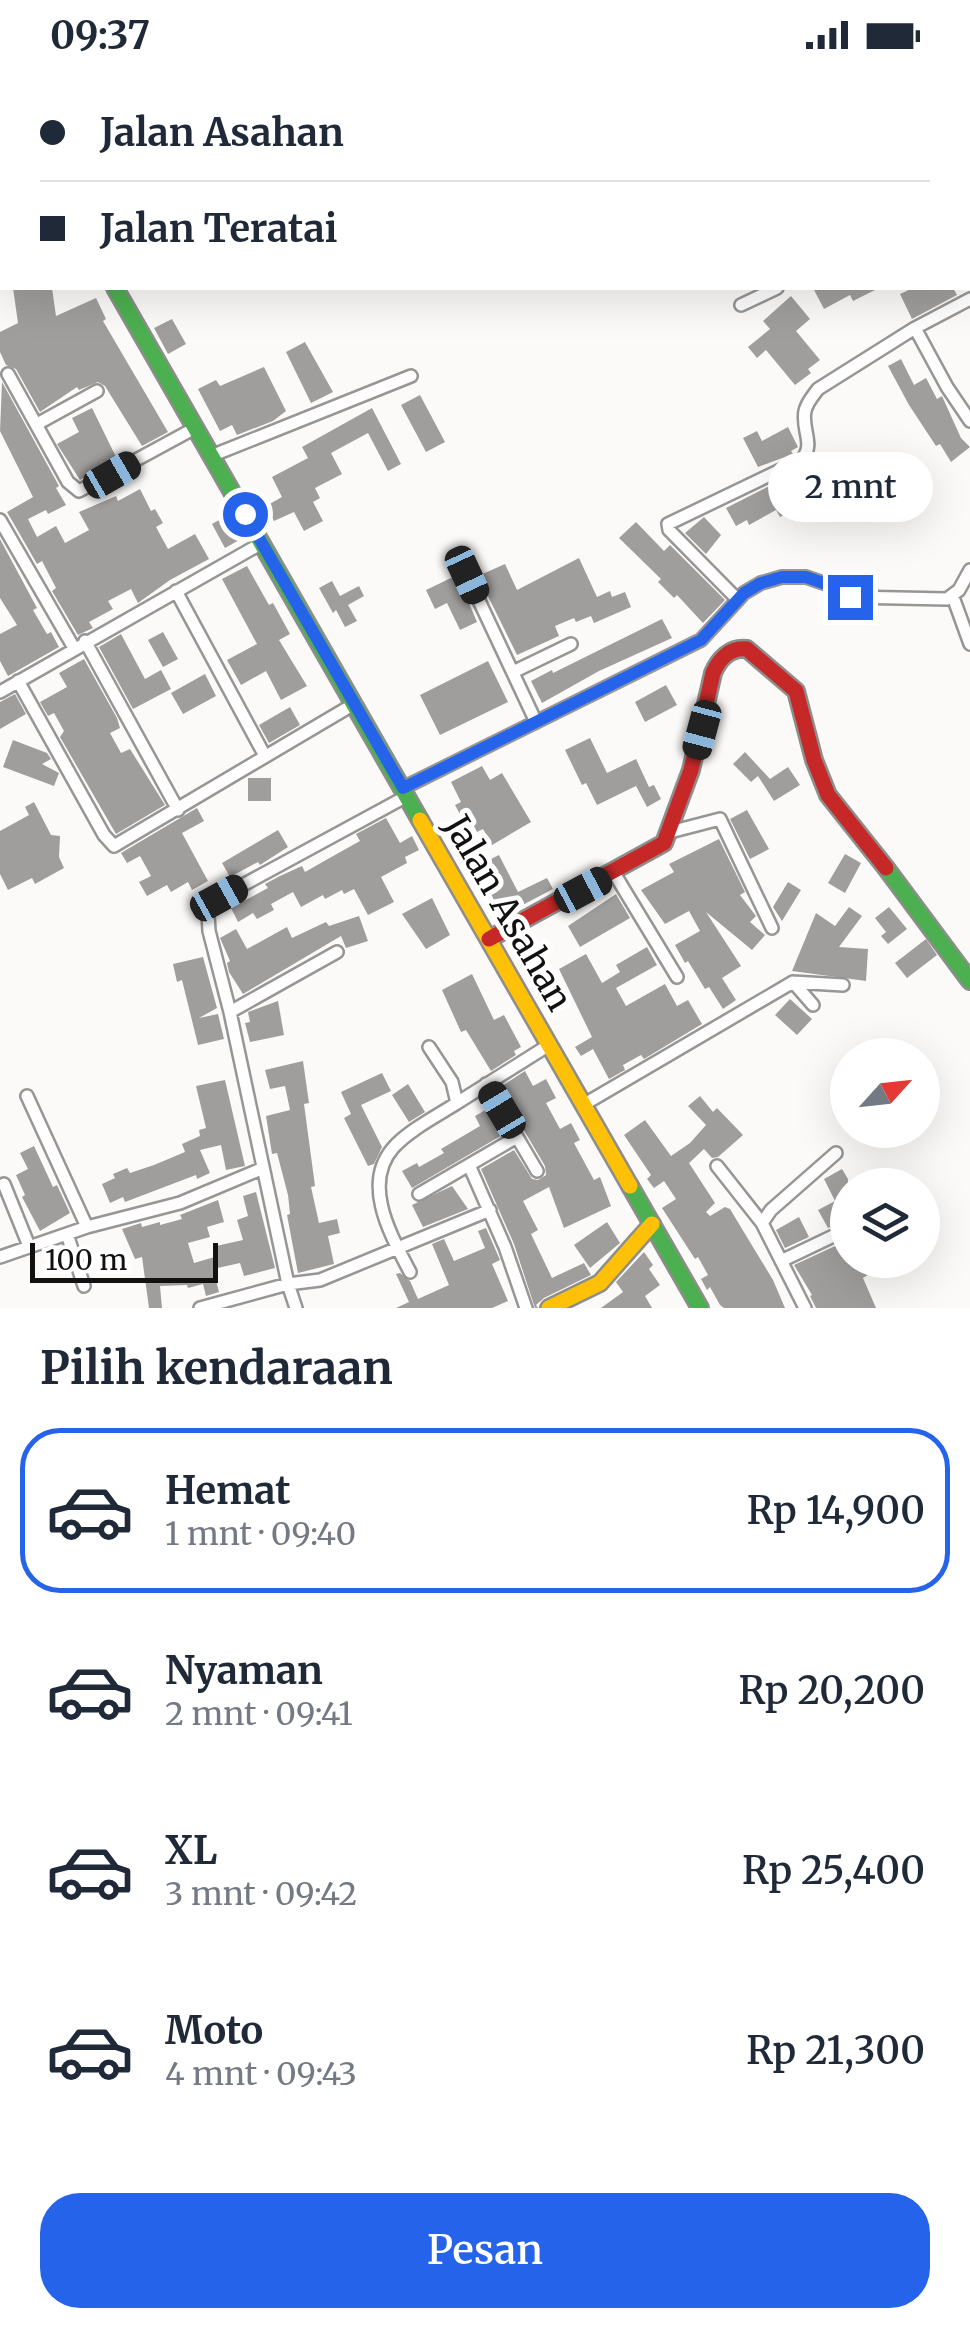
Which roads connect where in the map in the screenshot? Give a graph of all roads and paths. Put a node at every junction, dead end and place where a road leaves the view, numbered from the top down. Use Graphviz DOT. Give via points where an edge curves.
graph roads {
  1 [pos="117,290"];
  2 [pos="773,290"];
  3 [pos="970,300"];
  4 [pos="740,305"];
  5 [pos="916,328"];
  6 [pos="8,374"];
  7 [pos="411,376"];
  8 [pos="97,392"];
  9 [pos="970,421"];
  10 [pos="37,424"];
  11 [pos="196,428"];
  12 [pos="212,456"];
  13 [pos="0,520"];
  14 [pos="262,544"];
  15 [pos="970,570"];
  16 [pos="467,575"];
  17 [pos="176,591"];
  18 [pos="953,597"];
  19 [pos="738,600"];
  20 [pos="79,644"];
  21 [pos="570,644"];
  22 [pos="970,644"];
  23 [pos="512,672"];
  24 [pos="6,684"];
  25 [pos="354,704"];
  26 [pos="536,722"];
  27 [pos="265,756"];
  28 [pos="405,792"];
  29 [pos="178,810"];
  30 [pos="670,832"];
  31 [pos="614,873"];
  32 [pos="772,928"];
  33 [pos="489,940"];
  34 [pos="337,952"];
  35 [pos="676,977"];
  36 [pos="970,981"];
  37 [pos="792,982"];
  38 [pos="843,985"];
  39 [pos="813,1004"];
  40 [pos="230,1012"];
  41 [pos="549,1045"];
  42 [pos="429,1047"];
  43 [pos="486,1084"];
  44 [pos="28,1096"];
  45 [pos="457,1102"];
  46 [pos="583,1104"];
  47 [pos="517,1137"];
  48 [pos="836,1153"];
  49 [pos="469,1165"];
  50 [pos="717,1166"];
  51 [pos="261,1168"];
  52 [pos="537,1171"];
  53 [pos="4,1184"];
  54 [pos="419,1194"];
  55 [pos="490,1210"];
  56 [pos="762,1223"];
  57 [pos="652,1224"];
  58 [pos="87,1227"];
  59 [pos="67,1234"];
  60 [pos="830,1238"];
  61 [pos="29,1246"];
  62 [pos="399,1250"];
  63 [pos="0,1257"];
  64 [pos="781,1261"];
  65 [pos="410,1272"];
  66 [pos="288,1284"];
  67 [pos="84,1286"];
  68 [pos="200,1308"];
  69 [pos="296,1308"];
  70 [pos="526,1308"];
  71 [pos="549,1308"];
  72 [pos="700,1308"];
  73 [pos="805,1308"];
  1 -- 11 [label="main road, Jalan Asahan"];
  2 -- 4 [label="street"];
  3 -- 5 [label="street"];
  5 -- 9 [label="street"];
  5 -- 19 [label="street" via="818,389 804,416 809,446 801,460 668,524"];
  6 -- 10 [label="street"];
  7 -- 12 [label="street"];
  8 -- 10 [label="street"];
  10 -- 11 [label="street" via="79,492"];
  11 -- 12 [label="main road, Jalan Asahan"];
  12 -- 14 [label="main road, Jalan Asahan"];
  13 -- 20 [label="street"];
  14 -- 17 [label="street"];
  14 -- 25 [label="main road, Jalan Asahan"];
  15 -- 18 [label="street"];
  16 -- 23 [label="street"];
  17 -- 20 [label="street"];
  17 -- 27 [label="street"];
  18 -- 19 [label="street" via="850,597 806,577 782,577"];
  18 -- 22 [label="street"];
  19 -- 26 [label="street" via="701,640"];
  20 -- 24 [label="street"];
  20 -- 29 [label="street"];
  21 -- 23 [label="street"];
  23 -- 26 [label="street"];
  24 -- 29 [label="street" via="110,844"];
  25 -- 27 [label="street"];
  25 -- 28 [label="main road, Jalan Asahan"];
  26 -- 28 [label="street"];
  27 -- 29 [label="street"];
  28 -- 33 [label="main road, Jalan Asahan"];
  28 -- 40 [label="street" via="214,902 209,931"];
  30 -- 31 [label="main road" via="658,849"];
  30 -- 32 [label="street" via="720,819"];
  30 -- 36 [label="main road" via="719,660 747,649 796,691 828,795"];
  31 -- 33 [label="main road"];
  31 -- 35 [label="street"];
  33 -- 41 [label="main road, Jalan Asahan"];
  34 -- 40 [label="street"];
  37 -- 38 [label="street"];
  37 -- 39 [label="street"];
  37 -- 46 [label="street"];
  40 -- 51 [label="street"];
  41 -- 43 [label="street"];
  41 -- 46 [label="main road, Jalan Asahan"];
  42 -- 45 [label="street"];
  43 -- 45 [label="street"];
  43 -- 47 [label="street"];
  44 -- 58 [label="street"];
  45 -- 62 [label="street" via="394,1147 380,1173 384,1220"];
  46 -- 57 [label="main road, Jalan Asahan"];
  47 -- 49 [label="street"];
  47 -- 52 [label="street"];
  48 -- 56 [label="street"];
  49 -- 54 [label="street"];
  49 -- 55 [label="street"];
  50 -- 56 [label="street"];
  51 -- 58 [label="street" via="180,1203"];
  51 -- 66 [label="street"];
  53 -- 61 [label="street"];
  55 -- 62 [label="street"];
  55 -- 70 [label="street"];
  56 -- 64 [label="street"];
  57 -- 71 [label="main road" via="600,1283"];
  57 -- 72 [label="main road, Jalan Asahan"];
  58 -- 59 [label="street"];
  59 -- 61 [label="street"];
  59 -- 67 [label="street"];
  60 -- 64 [label="street"];
  61 -- 63 [label="street"];
  62 -- 65 [label="street"];
  62 -- 66 [label="street" via="320,1280"];
  64 -- 73 [label="street"];
  66 -- 68 [label="street"];
  66 -- 69 [label="street"];
}
